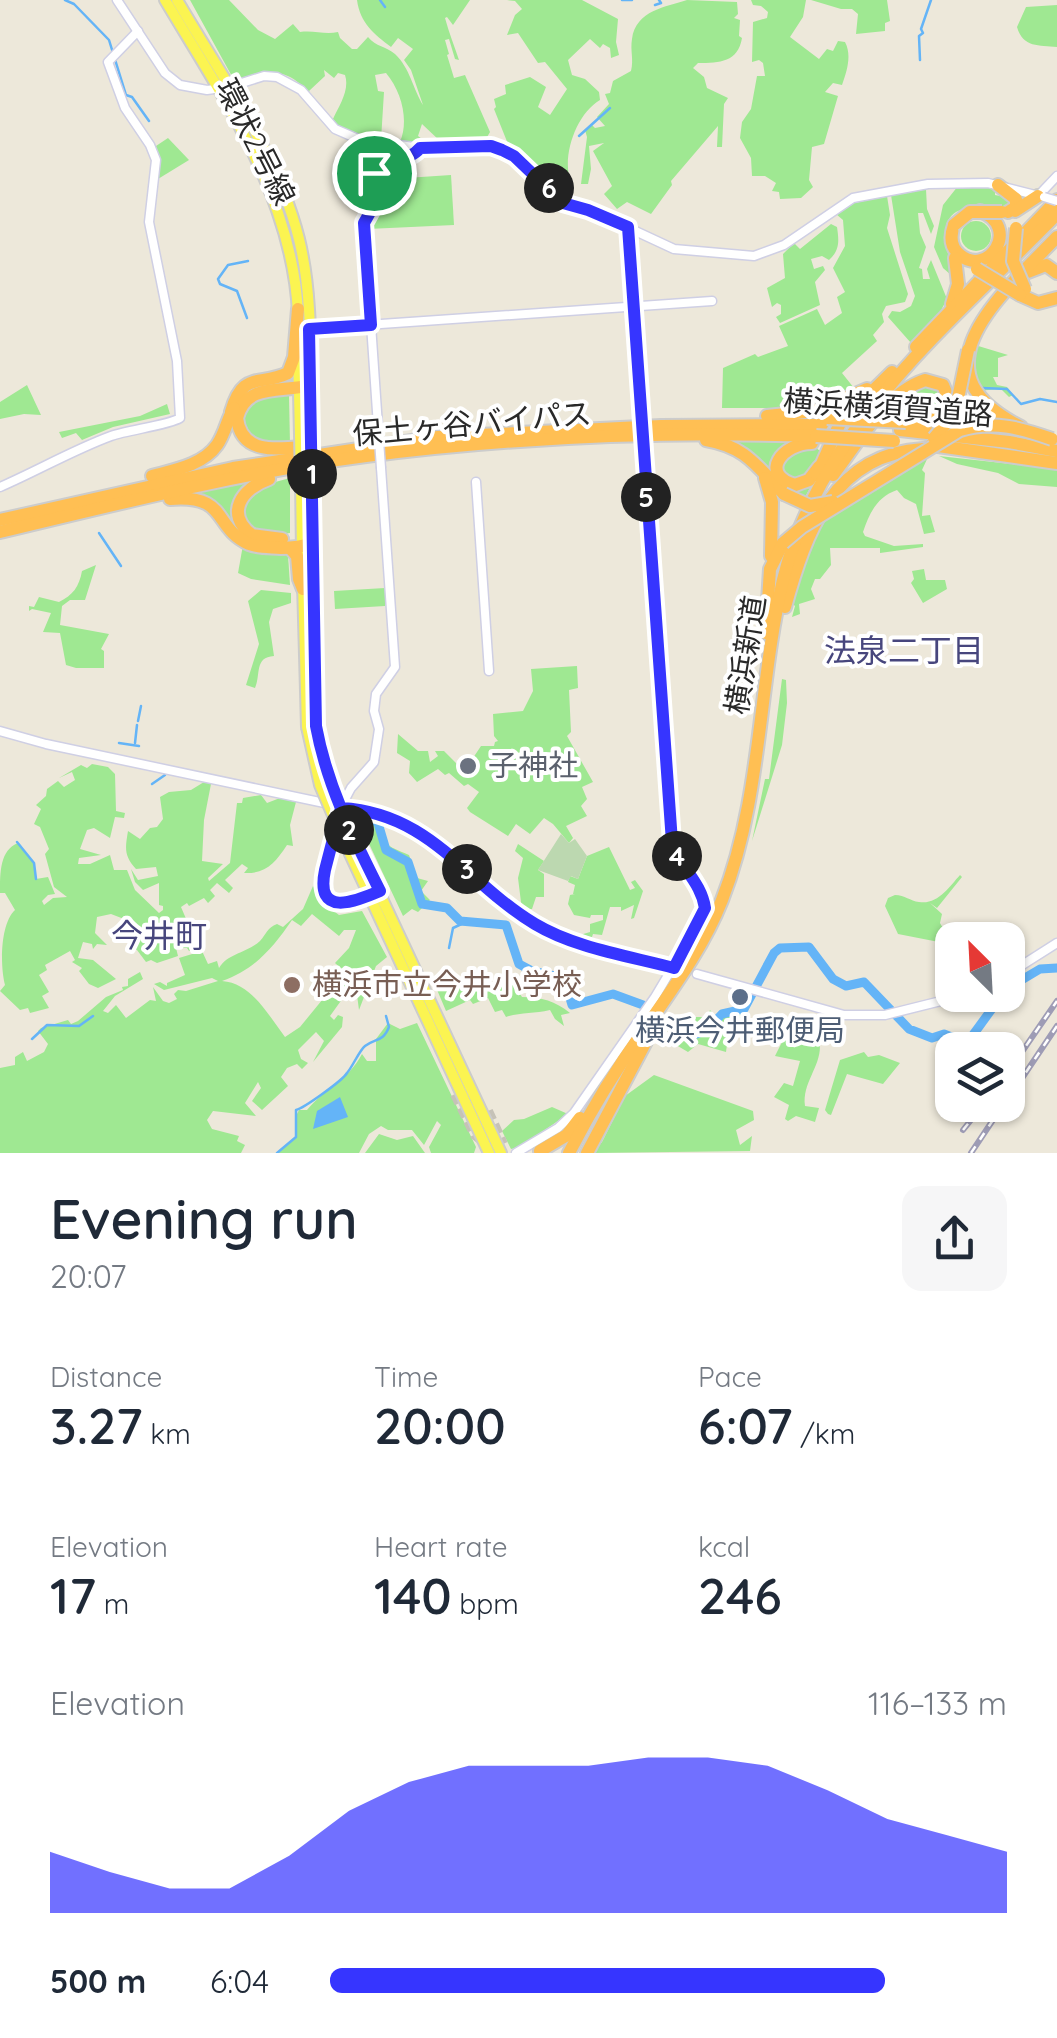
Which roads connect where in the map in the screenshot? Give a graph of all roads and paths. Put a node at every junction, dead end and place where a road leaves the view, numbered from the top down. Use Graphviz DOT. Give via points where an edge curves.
graph roads {
  1 [pos="117,0"];
  2 [pos="165,0"];
  3 [pos="177,0"];
  4 [pos="138,31"];
  5 [pos="229,88"];
  6 [pos="216,89"];
  7 [pos="420,148"];
  8 [pos="1057,176"];
  9 [pos="998,185"];
  10 [pos="1049,198"];
  11 [pos="1024,212"];
  12 [pos="1004,214"];
  13 [pos="1057,214"];
  14 [pos="1040,218"];
  15 [pos="1057,224"];
  16 [pos="628,227"];
  17 [pos="1057,237"];
  18 [pos="998,252"];
  19 [pos="955,258"];
  20 [pos="1057,273"];
  21 [pos="1057,288"];
  22 [pos="1018,292"];
  23 [pos="1057,298"];
  24 [pos="712,301"];
  25 [pos="634,306"];
  26 [pos="298,309"];
  27 [pos="942,318"];
  28 [pos="371,325"];
  29 [pos="309,329"];
  30 [pos="968,350"];
  31 [pos="896,369"];
  32 [pos="303,386"];
  33 [pos="230,414"];
  34 [pos="760,416"];
  35 [pos="674,418"];
  36 [pos="794,424"];
  37 [pos="715,429"];
  38 [pos="819,430"];
  39 [pos="1028,431"];
  40 [pos="897,435"];
  41 [pos="662,436"];
  42 [pos="362,439"];
  43 [pos="1056,443"];
  44 [pos="923,448"];
  45 [pos="1008,454"];
  46 [pos="364,456"];
  47 [pos="823,458"];
  48 [pos="754,460"];
  49 [pos="1057,463"];
  50 [pos="832,474"];
  51 [pos="144,478"];
  52 [pos="306,480"];
  53 [pos="476,482"];
  54 [pos="0,486"];
  55 [pos="76,514"];
  56 [pos="0,520"];
  57 [pos="0,532"];
  58 [pos="797,534"];
  59 [pos="302,544"];
  60 [pos="770,568"];
  61 [pos="303,589"];
  62 [pos="782,618"];
  63 [pos="489,671"];
  64 [pos="761,725"];
  65 [pos="312,727"];
  66 [pos="0,731"];
  67 [pos="341,808"];
  68 [pos="375,893"];
  69 [pos="1057,943"];
  70 [pos="1025,963"];
  71 [pos="676,968"];
  72 [pos="696,974"];
  73 [pos="410,979"];
  74 [pos="935,1002"];
  75 [pos="436,1012"];
  76 [pos="653,1029"];
  77 [pos="610,1081"];
  78 [pos="455,1094"];
  79 [pos="488,1111"];
  80 [pos="498,1150"];
  81 [pos="542,1152"];
  82 [pos="516,1153"];
  83 [pos="573,1153"];
  84 [pos="587,1153"];
  1 -- 4 [label="street"];
  2 -- 6 [label="main road, 環状2号線"];
  3 -- 5 [label="main road, 環状2号線"];
  4 -- 6 [label="street" via="173,81"];
  4 -- 54 [label="street" via="108,62 125,108 154,153 149,222 177,361 180,418 106,438"];
  5 -- 6 [label="street"];
  5 -- 7 [label="street" via="277,77 295,85 346,135"];
  5 -- 29 [label="main road, 環状2号線" via="291,211 304,261"];
  6 -- 26 [label="main road, 環状2号線" via="279,214"];
  7 -- 16 [label="street" via="502,150 563,203"];
  7 -- 28 [label="street" via="374,173 373,207 364,223"];
  8 -- 10 [label="street"];
  9 -- 10 [label="street"];
  9 -- 12 [label="highway" via="1016,199"];
  9 -- 16 [label="street" via="938,183 854,198 784,245 748,258 667,247"];
  10 -- 11 [label="highway"];
  10 -- 12 [label="highway"];
  10 -- 14 [label="highway"];
  11 -- 12 [label="highway"];
  11 -- 22 [label="highway, bridge" via="1012,261"];
  12 -- 22 [label="highway, bridge" via="973,217 955,228 956,254"];
  13 -- 58 [label="highway, 横浜新道" via="876,402 828,468"];
  14 -- 18 [label="highway"];
  14 -- 27 [label="highway"];
  15 -- 50 [label="highway, 横浜新道" via="905,382"];
  16 -- 25 [label="street"];
  17 -- 22 [label="highway"];
  19 -- 27 [label="highway" via="957,292"];
  20 -- 22 [label="highway" via="1038,266"];
  21 -- 22 [label="highway" via="1043,297"];
  22 -- 23 [label="highway" via="1038,304"];
  22 -- 30 [label="highway"];
  24 -- 25 [label="street"];
  25 -- 28 [label="street"];
  25 -- 71 [label="street, bridge" via="672,842 705,908"];
  26 -- 32 [label="main road, 環状2号線"];
  26 -- 33 [label="highway" via="288,373 243,386"];
  27 -- 31 [label="highway"];
  28 -- 29 [label="street"];
  28 -- 67 [label="street, bridge" via="395,667 376,694 374,762"];
  29 -- 32 [label="main road, 環状2号線"];
  30 -- 39 [label="highway, bridge" via="968,378 978,398"];
  30 -- 48 [label="highway, bridge" via="955,413 938,436 832,502 810,506 784,494"];
  31 -- 34 [label="highway" via="826,407"];
  31 -- 47 [label="highway" via="840,424"];
  32 -- 33 [label="highway" via="256,385"];
  32 -- 42 [label="highway" via="246,398 237,418 244,438 274,449"];
  32 -- 52 [label="main road, 環状2号線, bridge"];
  32 -- 52 [label="main road, 環状2号線, bridge" via="310,416"];
  33 -- 51 [label="highway" via="207,455"];
  34 -- 35 [label="highway"];
  34 -- 38 [label="highway"];
  35 -- 36 [label="highway"];
  35 -- 42 [label="highway"];
  36 -- 37 [label="highway, 横浜横須賀道路"];
  36 -- 38 [label="highway, 横浜横須賀道路"];
  37 -- 38 [label="highway, 横浜横須賀道路"];
  37 -- 41 [label="highway, 保土ヶ谷バイパス"];
  37 -- 56 [label="highway, 保土ヶ谷バイパス" via="477,434 362,446"];
  38 -- 40 [label="highway, bridge"];
  38 -- 40 [label="highway, bridge"];
  38 -- 47 [label="highway" via="782,452 781,478 802,484"];
  39 -- 43 [label="highway, bridge"];
  39 -- 60 [label="highway, bridge" via="985,424 960,430 802,527 783,543"];
  40 -- 43 [label="highway, 横浜横須賀道路"];
  40 -- 44 [label="highway"];
  40 -- 45 [label="highway, 横浜横須賀道路"];
  40 -- 50 [label="highway" via="943,415 949,400 944,385 925,380 904,391"];
  41 -- 46 [label="highway, 保土ヶ谷バイパス"];
  41 -- 48 [label="highway" via="717,442"];
  42 -- 51 [label="highway"];
  44 -- 45 [label="highway"];
  44 -- 62 [label="highway" via="877,459 831,497 808,536"];
  45 -- 49 [label="highway, 横浜横須賀道路"];
  46 -- 55 [label="highway, 保土ヶ谷バイパス"];
  46 -- 59 [label="highway" via="258,482 244,492 237,512 246,531"];
  47 -- 58 [label="highway"];
  48 -- 60 [label="highway" via="772,496"];
  50 -- 62 [label="highway, 横浜新道" via="804,536"];
  51 -- 56 [label="highway"];
  52 -- 59 [label="main road, 環状2号線"];
  53 -- 63 [label="street"];
  55 -- 57 [label="highway, 保土ヶ谷バイパス"];
  55 -- 59 [label="highway" via="193,498 216,509 250,544"];
  58 -- 64 [label="highway, 横浜新道" via="776,618"];
  59 -- 61 [label="highway"];
  59 -- 65 [label="main road, 環状2号線"];
  60 -- 64 [label="highway"];
  61 -- 65 [label="main road, 環状2号線"];
  62 -- 76 [label="highway, 横浜新道" via="742,860 706,946"];
  64 -- 77 [label="highway, 横浜新道" via="738,850 718,910"];
  65 -- 68 [label="main road, 環状2号線, bridge"];
  65 -- 68 [label="main road, 環状2号線, bridge" via="320,785"];
  66 -- 67 [label="street"];
  67 -- 68 [label="street" via="325,891 344,904"];
  67 -- 71 [label="street" via="415,828 542,928"];
  68 -- 73 [label="main road, 環状2号線"];
  68 -- 75 [label="main road, 環状2号線"];
  69 -- 70 [label="street"];
  71 -- 82 [label="street" via="574,1113"];
  72 -- 74 [label="street" via="838,1014 892,1013"];
  73 -- 78 [label="main road"];
  73 -- 80 [label="main road, 環状2号線"];
  75 -- 79 [label="main road"];
  75 -- 80 [label="main road, 環状2号線"];
  76 -- 83 [label="highway, 横浜新道"];
  76 -- 84 [label="highway"];
  77 -- 81 [label="highway" via="568,1135"];
  77 -- 83 [label="highway, 横浜新道"];
}
